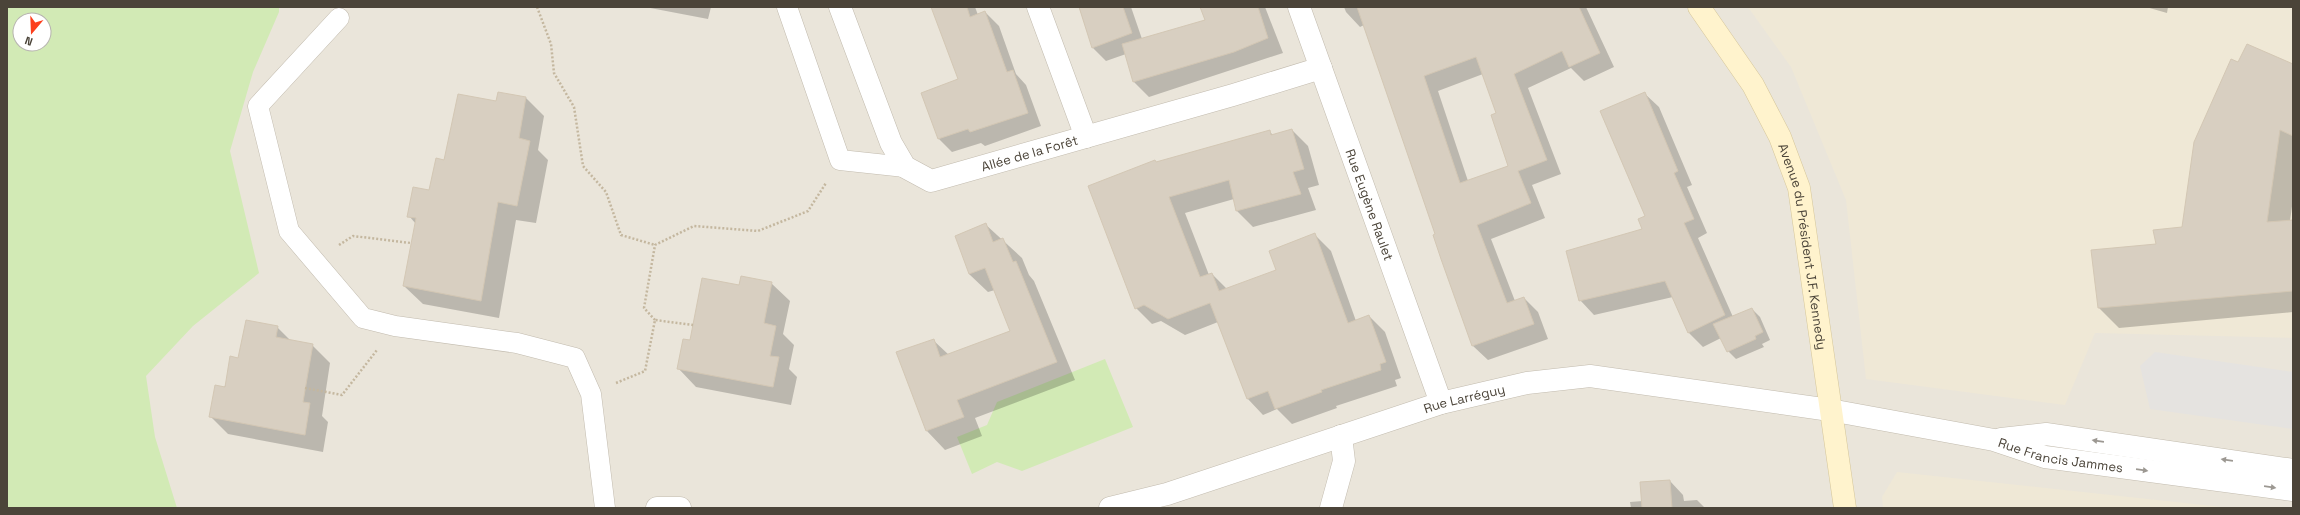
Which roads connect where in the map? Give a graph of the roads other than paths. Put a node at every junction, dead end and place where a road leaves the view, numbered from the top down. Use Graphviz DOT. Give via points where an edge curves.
graph roads {
  1 [pos="787,7"];
  2 [pos="840,7"];
  3 [pos="1038,7"];
  4 [pos="1299,7"];
  5 [pos="1699,7"];
  6 [pos="339,18"];
  7 [pos="1321,68"];
  8 [pos="1086,137"];
  9 [pos="905,167"];
  10 [pos="1441,403"];
  11 [pos="1830,410"];
  12 [pos="1341,436"];
  13 [pos="1994,440"];
  14 [pos="2293,470"];
  15 [pos="2293,490"];
  16 [pos="605,508"];
  17 [pos="657,508"];
  18 [pos="680,508"];
  19 [pos="1110,508"];
  20 [pos="1331,508"];
  21 [pos="1845,508"];
  1 -- 9 [label="lane" via="840,160"];
  2 -- 9 [label="street" via="891,143"];
  3 -- 8 [label="street"];
  4 -- 7 [label="street, Rue Eugène Raulet"];
  5 -- 11 [label="street, Avenue du Président J.F. Kennedy" via="1753,85 1780,136 1799,188"];
  6 -- 16 [label="lane" via="258,106 289,231 363,318 396,326 517,343 575,358 591,394"];
  7 -- 8 [label="street, Allée de la Forêt"];
  7 -- 10 [label="street, Rue Eugène Raulet"];
  8 -- 9 [label="street, Allée de la Forêt" via="931,181"];
  10 -- 11 [label="street, Rue Larréguy" via="1526,384 1590,376"];
  10 -- 12 [label="street, Rue Larréguy"];
  11 -- 13 [label="street, Rue Francis Jammes"];
  11 -- 21 [label="street, Avenue du Président J.F. Kennedy"];
  12 -- 19 [label="street, Rue Larréguy" via="1174,492"];
  12 -- 20 [label="street" via="1344,461"];
  14 -- 13 [label="street, one-way" via="2046,434"];
  13 -- 15 [label="street, Rue Francis Jammes, one-way" via="2045,457"];
  17 -- 18 [label="street"];
}
